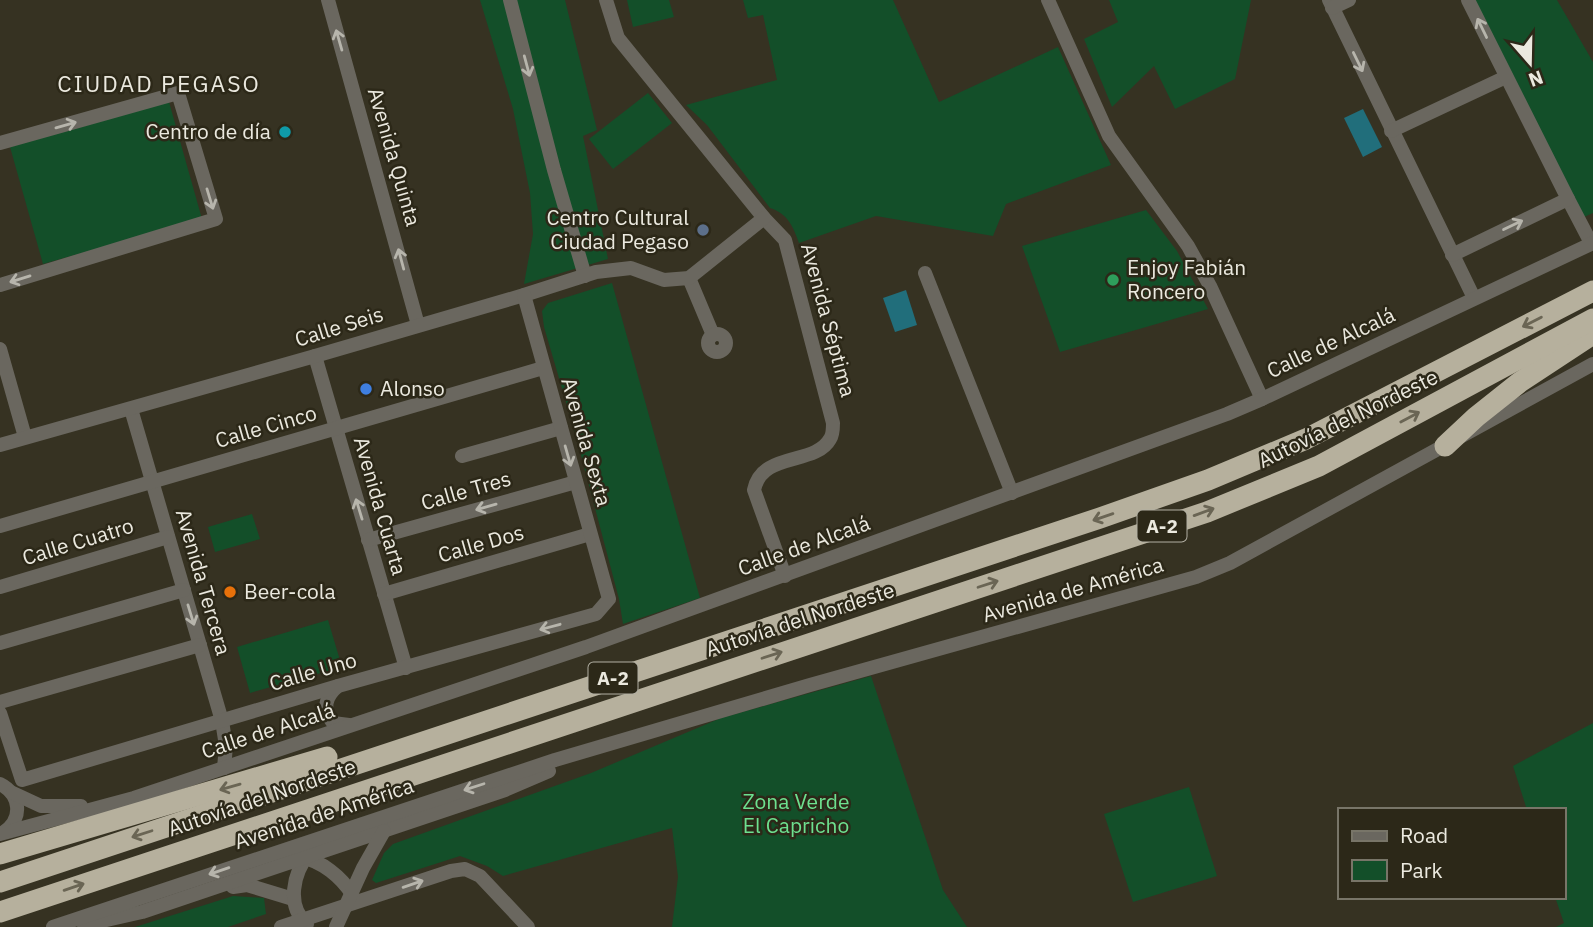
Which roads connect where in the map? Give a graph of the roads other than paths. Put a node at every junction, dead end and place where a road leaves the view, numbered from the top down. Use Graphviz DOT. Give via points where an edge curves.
graph roads {
  1 [pos="328,0"];
  2 [pos="510,0"];
  3 [pos="607,0"];
  4 [pos="1048,0"];
  5 [pos="1349,0"];
  6 [pos="1468,0"];
  7 [pos="1330,4"];
  8 [pos="1506,77"];
  9 [pos="1391,131"];
  10 [pos="0,143"];
  11 [pos="1568,199"];
  12 [pos="764,218"];
  13 [pos="1592,243"];
  14 [pos="1452,255"];
  15 [pos="925,273"];
  16 [pos="585,276"];
  17 [pos="689,278"];
  18 [pos="0,285"];
  19 [pos="1593,290"];
  20 [pos="524,295"];
  21 [pos="1474,298"];
  22 [pos="1593,319"];
  23 [pos="418,325"];
  24 [pos="1593,334"];
  25 [pos="713,335"];
  26 [pos="0,349"];
  27 [pos="315,356"];
  28 [pos="1593,364"];
  29 [pos="543,368"];
  30 [pos="1262,399"];
  31 [pos="131,409"];
  32 [pos="561,428"];
  33 [pos="335,429"];
  34 [pos="25,437"];
  35 [pos="0,445"];
  36 [pos="1445,446"];
  37 [pos="462,456"];
  38 [pos="152,482"];
  39 [pos="576,482"];
  40 [pos="1012,493"];
  41 [pos="0,526"];
  42 [pos="590,534"];
  43 [pos="168,537"];
  44 [pos="368,540"];
  45 [pos="785,576"];
  46 [pos="0,587"];
  47 [pos="184,590"];
  48 [pos="879,590"];
  49 [pos="384,594"];
  50 [pos="609,599"];
  51 [pos="0,643"];
  52 [pos="200,645"];
  53 [pos="406,668"];
  54 [pos="338,686"];
  55 [pos="0,702"];
  56 [pos="0,713"];
  57 [pos="222,721"];
  58 [pos="350,726"];
  59 [pos="610,746"];
  60 [pos="224,768"];
  61 [pos="4,785"];
  62 [pos="134,798"];
  63 [pos="384,831"];
  64 [pos="0,834"];
  65 [pos="330,835"];
  66 [pos="0,854"];
  67 [pos="306,857"];
  68 [pos="249,861"];
  69 [pos="0,882"];
  70 [pos="208,890"];
  71 [pos="293,899"];
  72 [pos="350,900"];
  73 [pos="3,912"];
  74 [pos="307,923"];
  75 [pos="53,927"];
  76 [pos="76,927"];
  77 [pos="281,927"];
  78 [pos="336,927"];
  79 [pos="528,927"];
  23 -- 1 [label="street, Avenida Quinta, one-way"];
  2 -- 16 [label="street, one-way"];
  3 -- 12 [label="street, Avenida Séptima" via="618,38"];
  4 -- 30 [label="street" via="1109,136 1188,246"];
  5 -- 7 [label="street"];
  8 -- 6 [label="street, Calle de Alcalá, one-way"];
  7 -- 9 [label="street, one-way"];
  8 -- 9 [label="street"];
  8 -- 11 [label="street, Calle de Alcalá"];
  9 -- 14 [label="street"];
  10 -- 18 [label="street, one-way" via="178,93 216,219"];
  11 -- 13 [label="street, Calle de Alcalá"];
  14 -- 11 [label="street, one-way"];
  12 -- 17 [label="street"];
  12 -- 45 [label="street, Avenida Séptima" via="785,240 833,423 831,439 822,447 764,470 757,478 754,490"];
  13 -- 21 [label="street, Calle de Alcalá"];
  14 -- 21 [label="street"];
  15 -- 40 [label="street"];
  16 -- 17 [label="street, Calle Seis" via="631,268 664,280"];
  16 -- 20 [label="street, Calle Seis"];
  17 -- 25 [label="street"];
  19 -- 48 [label="highway, Autovía del Nordeste / A-2, one-way" via="1306,439 1233,470"];
  20 -- 23 [label="street, Calle Seis"];
  20 -- 29 [label="street, Avenida Sexta"];
  21 -- 30 [label="street, Calle de Alcalá"];
  73 -- 22 [label="highway, Autovía del Nordeste / A-2, one-way" via="1207,512 1319,466"];
  23 -- 27 [label="street, Calle Seis"];
  24 -- 36 [label="highway" via="1520,382"];
  26 -- 34 [label="street"];
  27 -- 31 [label="street, Calle Seis"];
  27 -- 33 [label="street, Avenida Cuarta"];
  28 -- 36 [label="street, Avenida de América"];
  29 -- 32 [label="street, Avenida Sexta"];
  29 -- 33 [label="street, Calle Cinco"];
  30 -- 40 [label="street, Calle de Alcalá"];
  31 -- 34 [label="street, Calle Seis"];
  31 -- 38 [label="street, Avenida Tercera"];
  32 -- 37 [label="street"];
  32 -- 39 [label="street, Avenida Sexta, one-way"];
  33 -- 38 [label="street, Calle Cinco"];
  44 -- 33 [label="street, Avenida Cuarta, one-way"];
  34 -- 35 [label="street, Calle Seis"];
  36 -- 59 [label="street, Avenida de América" via="1196,577"];
  38 -- 41 [label="street, Calle Cinco"];
  38 -- 43 [label="street, Avenida Tercera"];
  39 -- 42 [label="street, Avenida Sexta"];
  39 -- 44 [label="street, Calle Tres, one-way"];
  40 -- 45 [label="street, Calle de Alcalá"];
  42 -- 49 [label="street, Calle Dos"];
  42 -- 50 [label="street, Avenida Sexta"];
  43 -- 46 [label="street, Calle Cuatro"];
  43 -- 47 [label="street, Avenida Tercera"];
  44 -- 49 [label="street, Avenida Cuarta"];
  45 -- 58 [label="street, Calle de Alcalá"];
  47 -- 51 [label="street"];
  47 -- 52 [label="street, Avenida Tercera, one-way"];
  48 -- 66 [label="highway, one-way" via="842,589 276,774"];
  48 -- 69 [label="highway, Autovía del Nordeste / A-2, one-way"];
  49 -- 53 [label="street, Avenida Cuarta"];
  50 -- 53 [label="street, Calle Uno, one-way" via="596,614"];
  52 -- 55 [label="street"];
  52 -- 57 [label="street, Avenida Tercera"];
  53 -- 54 [label="street, Calle Uno"];
  54 -- 57 [label="street, Calle Uno"];
  54 -- 58 [label="street" via="329,693 326,715 333,723"];
  56 -- 57 [label="street, Calle Uno" via="22,780"];
  57 -- 60 [label="street, Avenida Tercera"];
  58 -- 60 [label="street, Calle de Alcalá"];
  59 -- 63 [label="street, Avenida de América" via="505,790"];
  59 -- 65 [label="street, Avenida de América, one-way"];
  60 -- 62 [label="street, Calle de Alcalá"];
  61 -- 62 [label="street, Calle de Alcalá" via="41,806 76,807"];
  61 -- 64 [label="street" via="18,808 10,828"];
  62 -- 64 [label="street, Calle de Alcalá"];
  63 -- 67 [label="street, Avenida de América"];
  63 -- 72 [label="street"];
  65 -- 67 [label="street"];
  65 -- 68 [label="street, Avenida de América"];
  67 -- 68 [label="street"];
  67 -- 70 [label="street, Avenida de América"];
  67 -- 71 [label="street"];
  67 -- 72 [label="street" via="338,877"];
  68 -- 75 [label="street, Avenida de América, one-way"];
  70 -- 71 [label="street" via="247,886"];
  70 -- 76 [label="street, Avenida de América"];
  71 -- 74 [label="street"];
  72 -- 74 [label="street"];
  72 -- 78 [label="street"];
  72 -- 79 [label="street, one-way" via="465,869 481,876"];
  74 -- 77 [label="street"];
}
